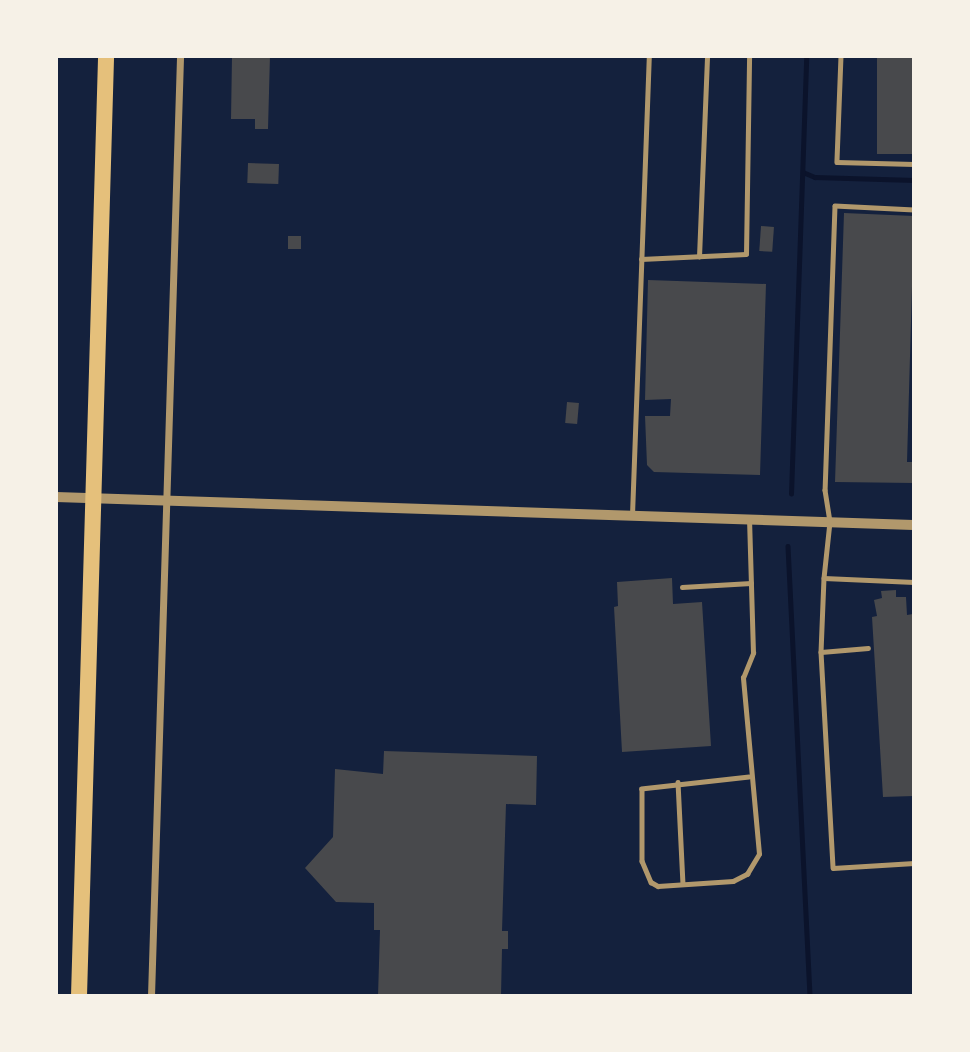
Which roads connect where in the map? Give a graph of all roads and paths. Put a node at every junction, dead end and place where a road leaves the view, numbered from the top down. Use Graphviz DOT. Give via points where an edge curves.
graph roads {
  1 [pos="106,56"];
  2 [pos="180,56"];
  3 [pos="649,56"];
  4 [pos="707,56"];
  5 [pos="749,56"];
  6 [pos="841,56"];
  7 [pos="914,164"];
  8 [pos="914,210"];
  9 [pos="699,257"];
  10 [pos="640,259"];
  11 [pos="56,497"];
  12 [pos="165,501"];
  13 [pos="632,516"];
  14 [pos="749,520"];
  15 [pos="830,522"];
  16 [pos="914,525"];
  17 [pos="824,578"];
  18 [pos="914,582"];
  19 [pos="751,583"];
  20 [pos="682,587"];
  21 [pos="868,648"];
  22 [pos="821,652"];
  23 [pos="749,777"];
  24 [pos="678,782"];
  25 [pos="914,863"];
  26 [pos="683,884"];
  27 [pos="79,996"];
  28 [pos="151,996"];
  1 -- 27 [label="highway"];
  2 -- 12 [label="street"];
  3 -- 10 [label="lane"];
  4 -- 9 [label="lane"];
  5 -- 9 [label="lane" via="746,254"];
  6 -- 7 [label="lane" via="837,162"];
  8 -- 15 [label="lane" via="835,206 825,490"];
  9 -- 10 [label="lane"];
  10 -- 13 [label="lane"];
  11 -- 12 [label="street"];
  12 -- 13 [label="street"];
  12 -- 28 [label="street"];
  13 -- 14 [label="street"];
  14 -- 15 [label="street"];
  14 -- 19 [label="lane"];
  15 -- 16 [label="street"];
  15 -- 17 [label="lane"];
  17 -- 18 [label="lane"];
  17 -- 22 [label="lane"];
  19 -- 20 [label="lane"];
  19 -- 23 [label="lane" via="753,653 743,678"];
  21 -- 22 [label="lane"];
  22 -- 25 [label="lane" via="833,868"];
  23 -- 24 [label="lane"];
  23 -- 26 [label="lane" via="759,825 756,865 733,881"];
  24 -- 26 [label="lane"];
  24 -- 26 [label="lane" via="642,789 642,861 651,882"];
}
